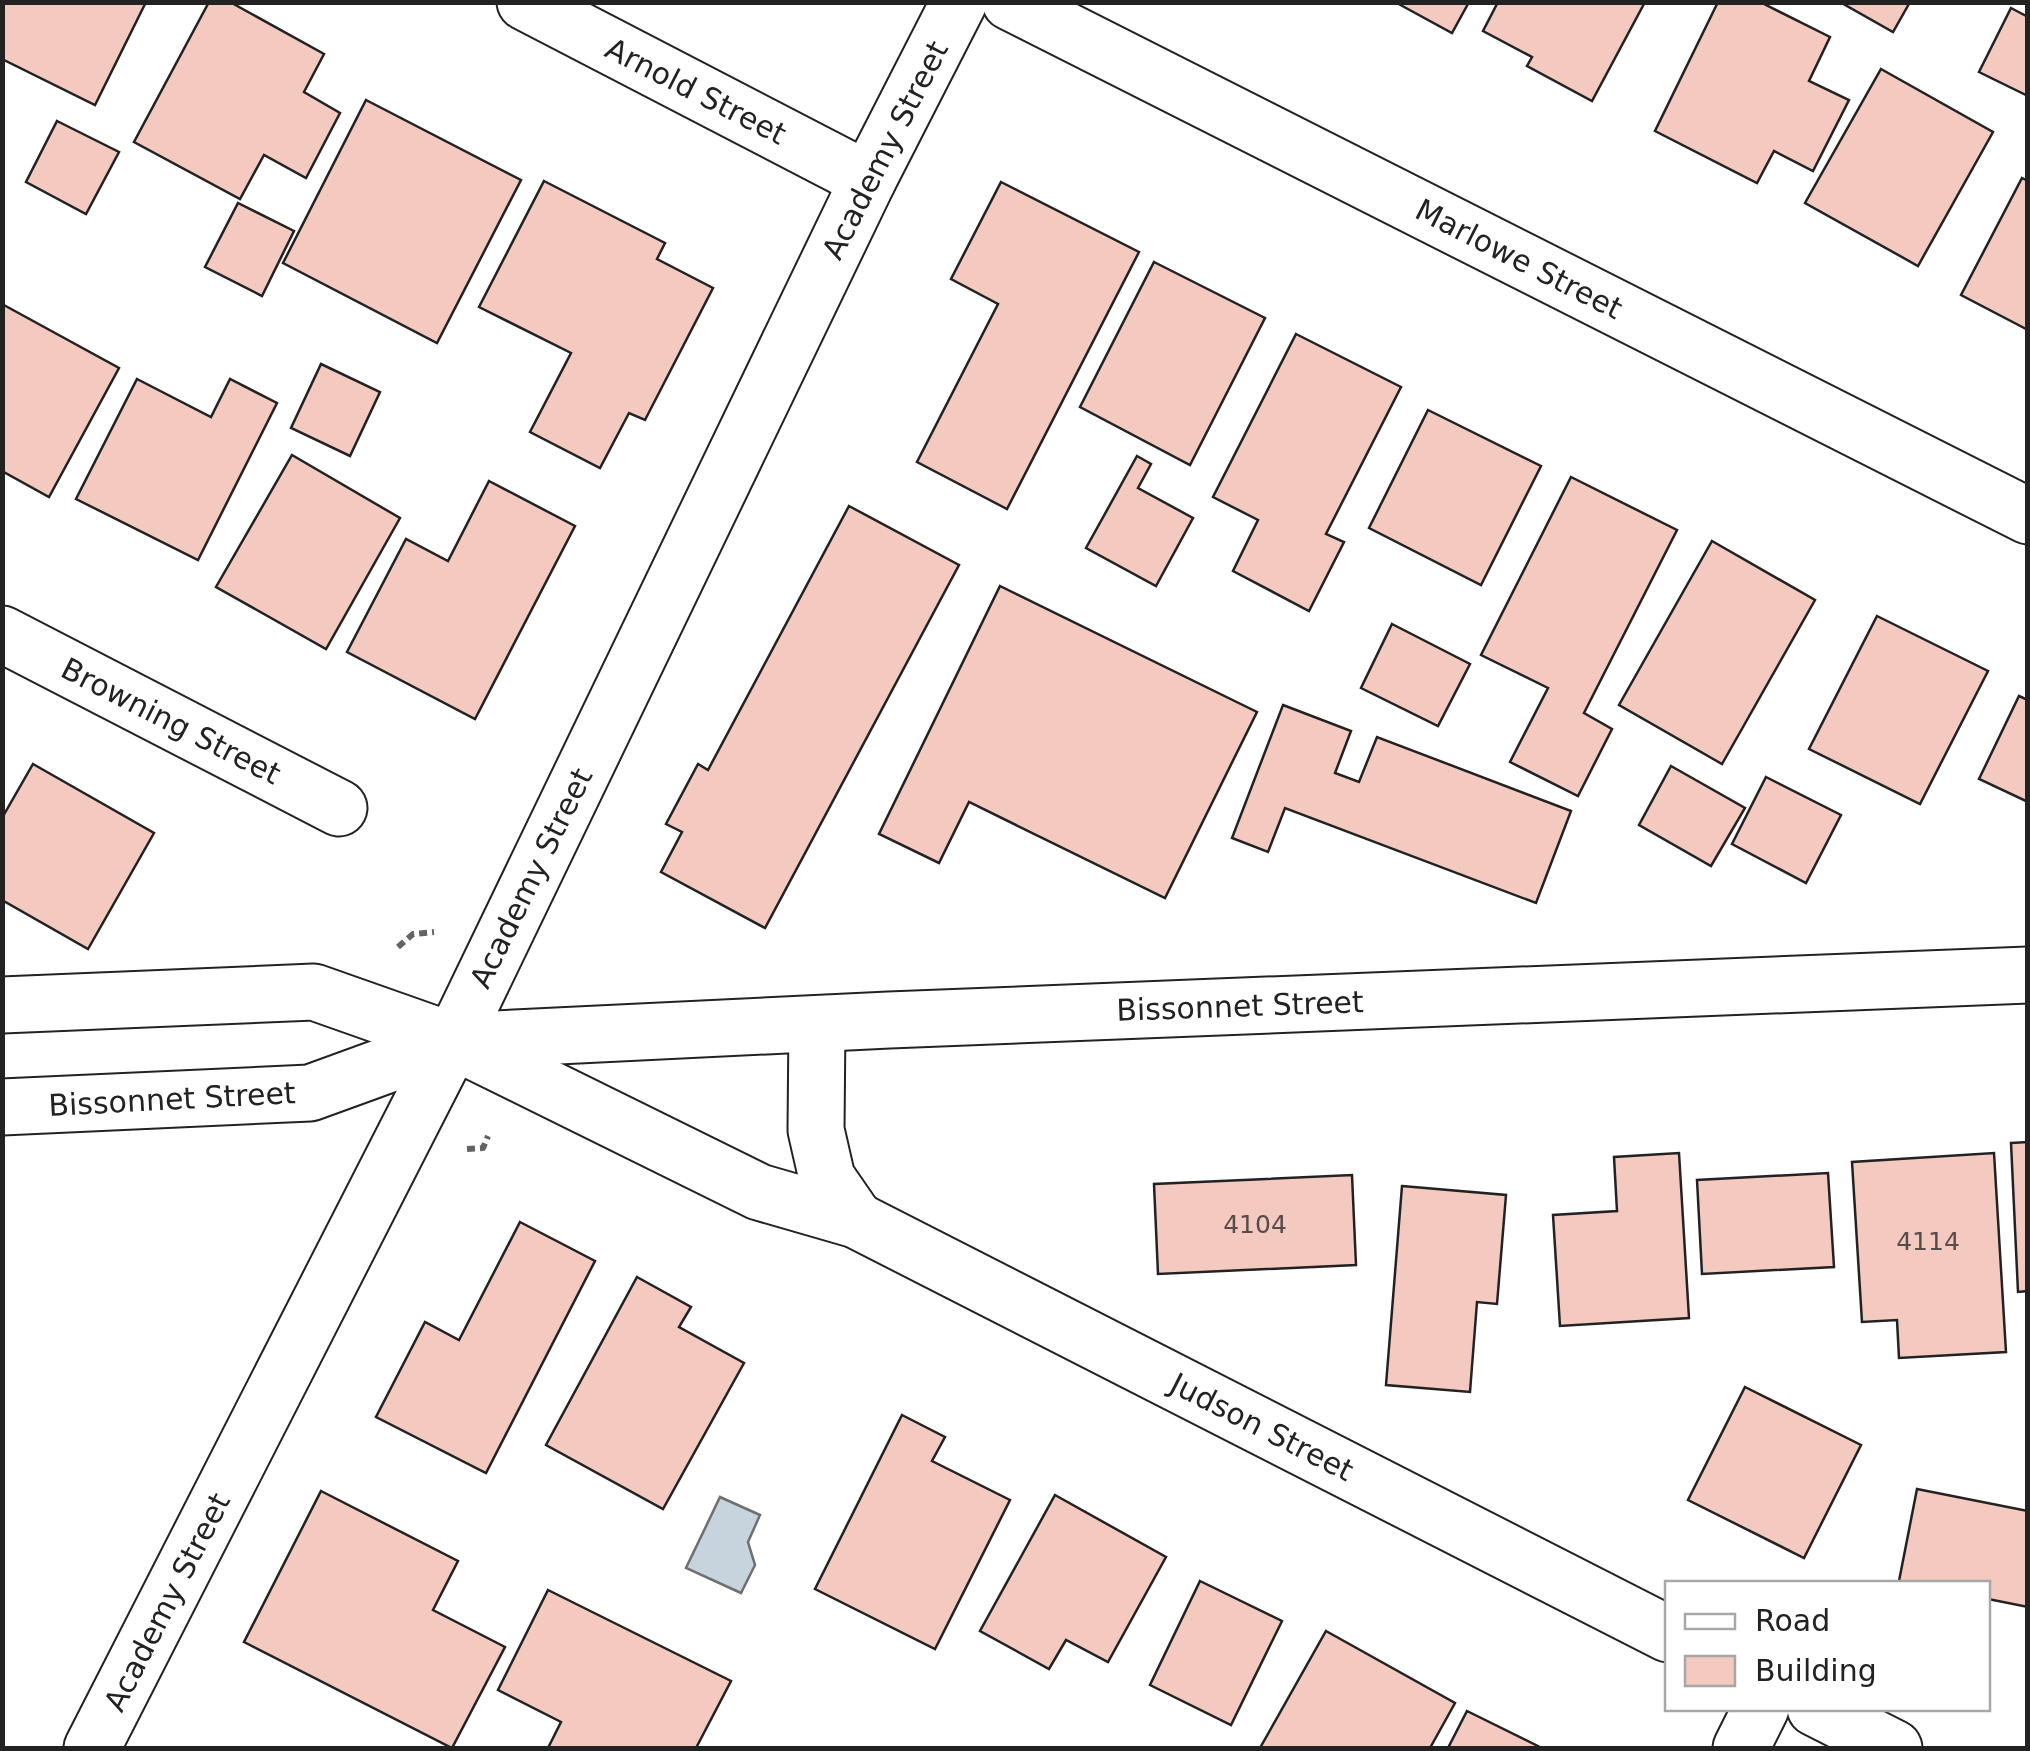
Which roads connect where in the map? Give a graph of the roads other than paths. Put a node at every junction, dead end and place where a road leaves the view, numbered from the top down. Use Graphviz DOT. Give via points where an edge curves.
graph roads {
  1 [pos="525,2"];
  2 [pos="959,2"];
  3 [pos="1010,2"];
  4 [pos="868,180"];
  5 [pos="2028,516"];
  6 [pos="2,634"];
  7 [pos="339,808"];
  8 [pos="2028,976"];
  9 [pos="2,1006"];
  10 [pos="816,1024"];
  11 [pos="452,1041"];
  12 [pos="2,1107"];
  13 [pos="856,1220"];
  14 [pos="1665,1632"];
  15 [pos="1760,1711"];
  16 [pos="1821,1711"];
  17 [pos="102,1745"];
  18 [pos="1741,1748"];
  19 [pos="1894,1748"];
  1 -- 4 [label="street, Arnold Street"];
  2 -- 4 [label="street, Academy Street"];
  3 -- 5 [label="street, Marlowe Street"];
  4 -- 11 [label="street, Academy Street"];
  6 -- 7 [label="street, Browning Street"];
  8 -- 10 [label="street, Bissonnet Street"];
  9 -- 11 [label="street, Bissonnet Street" via="314,992"];
  10 -- 11 [label="street, Bissonnet Street"];
  10 -- 13 [label="street, Judson Street" via="816,1130 827,1178"];
  11 -- 12 [label="street, Bissonnet Street" via="310,1093"];
  11 -- 13 [label="street, Judson Street" via="760,1192"];
  11 -- 17 [label="street, Academy Street"];
  13 -- 14 [label="street, Judson Street"];
  15 -- 18 [label="street"];
  16 -- 19 [label="street"];
}
